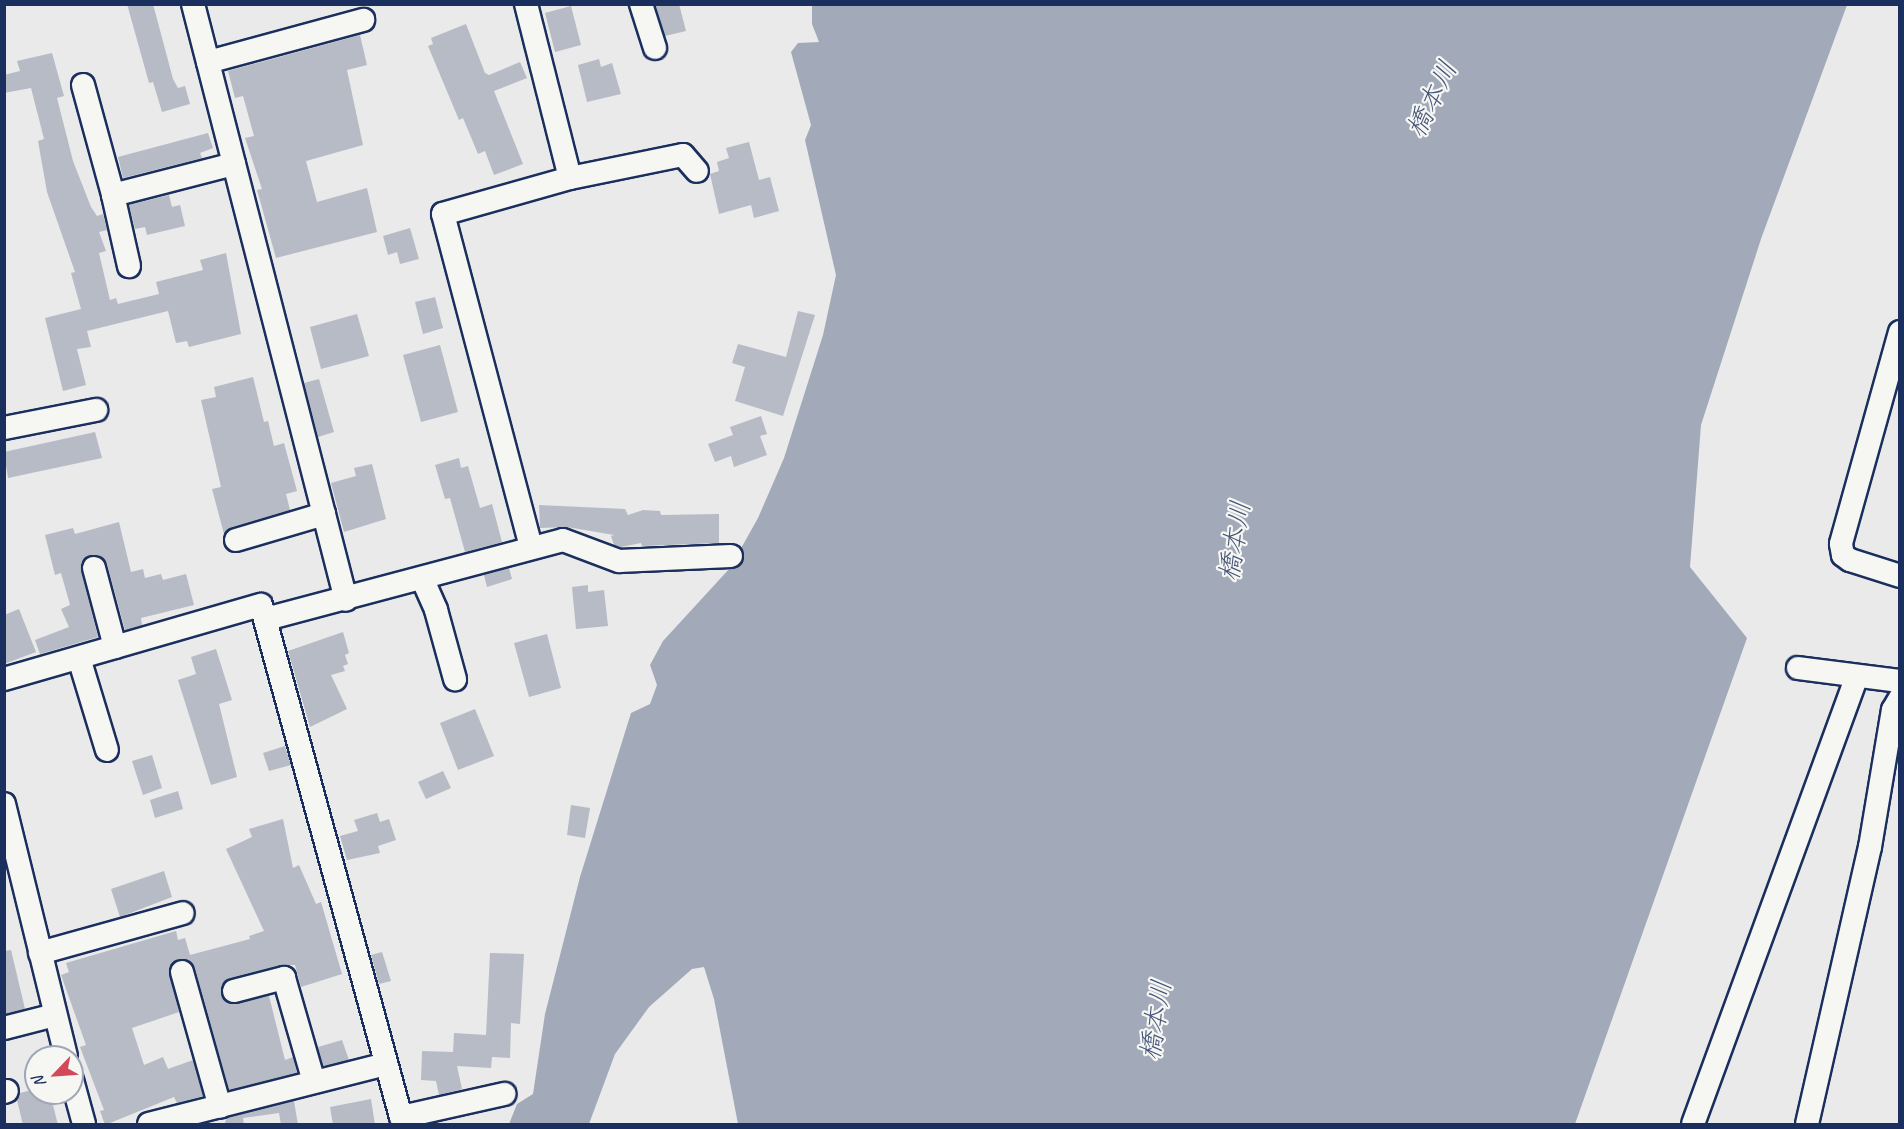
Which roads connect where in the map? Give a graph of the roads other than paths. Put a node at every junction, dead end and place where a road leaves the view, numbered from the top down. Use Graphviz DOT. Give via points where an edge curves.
graph roads {
  1 [pos="193,4"];
  2 [pos="641,4"];
  3 [pos="528,5"];
  4 [pos="363,20"];
  5 [pos="656,48"];
  6 [pos="208,62"];
  7 [pos="83,85"];
  8 [pos="234,164"];
  9 [pos="697,171"];
  10 [pos="570,178"];
  11 [pos="113,195"];
  12 [pos="129,266"];
  13 [pos="1899,332"];
  14 [pos="96,410"];
  15 [pos="4,428"];
  16 [pos="324,514"];
  17 [pos="236,540"];
  18 [pos="531,548"];
  19 [pos="731,556"];
  20 [pos="94,568"];
  21 [pos="1899,576"];
  22 [pos="422,578"];
  23 [pos="346,600"];
  24 [pos="266,619"];
  25 [pos="115,647"];
  26 [pos="79,658"];
  27 [pos="1798,668"];
  28 [pos="1857,677"];
  29 [pos="4,679"];
  30 [pos="455,679"];
  31 [pos="1899,681"];
  32 [pos="1899,698"];
  33 [pos="106,750"];
  34 [pos="4,804"];
  35 [pos="183,913"];
  36 [pos="40,953"];
  37 [pos="182,972"];
  38 [pos="234,991"];
  39 [pos="55,1016"];
  40 [pos="4,1028"];
  41 [pos="63,1045"];
  42 [pos="386,1064"];
  43 [pos="314,1082"];
  44 [pos="504,1094"];
  45 [pos="79,1105"];
  46 [pos="220,1107"];
  47 [pos="84,1125"];
  48 [pos="149,1125"];
  49 [pos="1694,1125"];
  50 [pos="1807,1125"];
  1 -- 6 [label="street"];
  2 -- 5 [label="street"];
  3 -- 10 [label="street"];
  4 -- 6 [label="street"];
  6 -- 8 [label="street"];
  7 -- 11 [label="street"];
  8 -- 11 [label="street"];
  8 -- 16 [label="street"];
  9 -- 10 [label="street" via="683,155"];
  10 -- 18 [label="street" via="443,214"];
  11 -- 12 [label="street"];
  13 -- 21 [label="street" via="1841,544 1843,555 1850,560"];
  14 -- 15 [label="street"];
  16 -- 17 [label="street"];
  16 -- 23 [label="street"];
  18 -- 19 [label="street" via="563,540 619,561"];
  18 -- 22 [label="street"];
  20 -- 25 [label="street"];
  22 -- 23 [label="street"];
  22 -- 30 [label="street" via="436,610"];
  23 -- 24 [label="street"];
  24 -- 25 [label="street" via="261,605"];
  24 -- 42 [label="street"];
  25 -- 26 [label="street"];
  26 -- 29 [label="street"];
  26 -- 33 [label="street"];
  27 -- 28 [label="street"];
  28 -- 31 [label="street"];
  28 -- 49 [label="street"];
  32 -- 50 [label="street" via="1893,710 1867,858"];
  34 -- 36 [label="street"];
  35 -- 36 [label="street"];
  36 -- 39 [label="street"];
  37 -- 46 [label="street"];
  38 -- 43 [label="street" via="284,978"];
  39 -- 40 [label="street"];
  39 -- 41 [label="street"];
  42 -- 43 [label="street"];
  42 -- 44 [label="street" via="400,1117"];
  43 -- 46 [label="street"];
  45 -- 47 [label="street"];
  46 -- 48 [label="street"];
}
